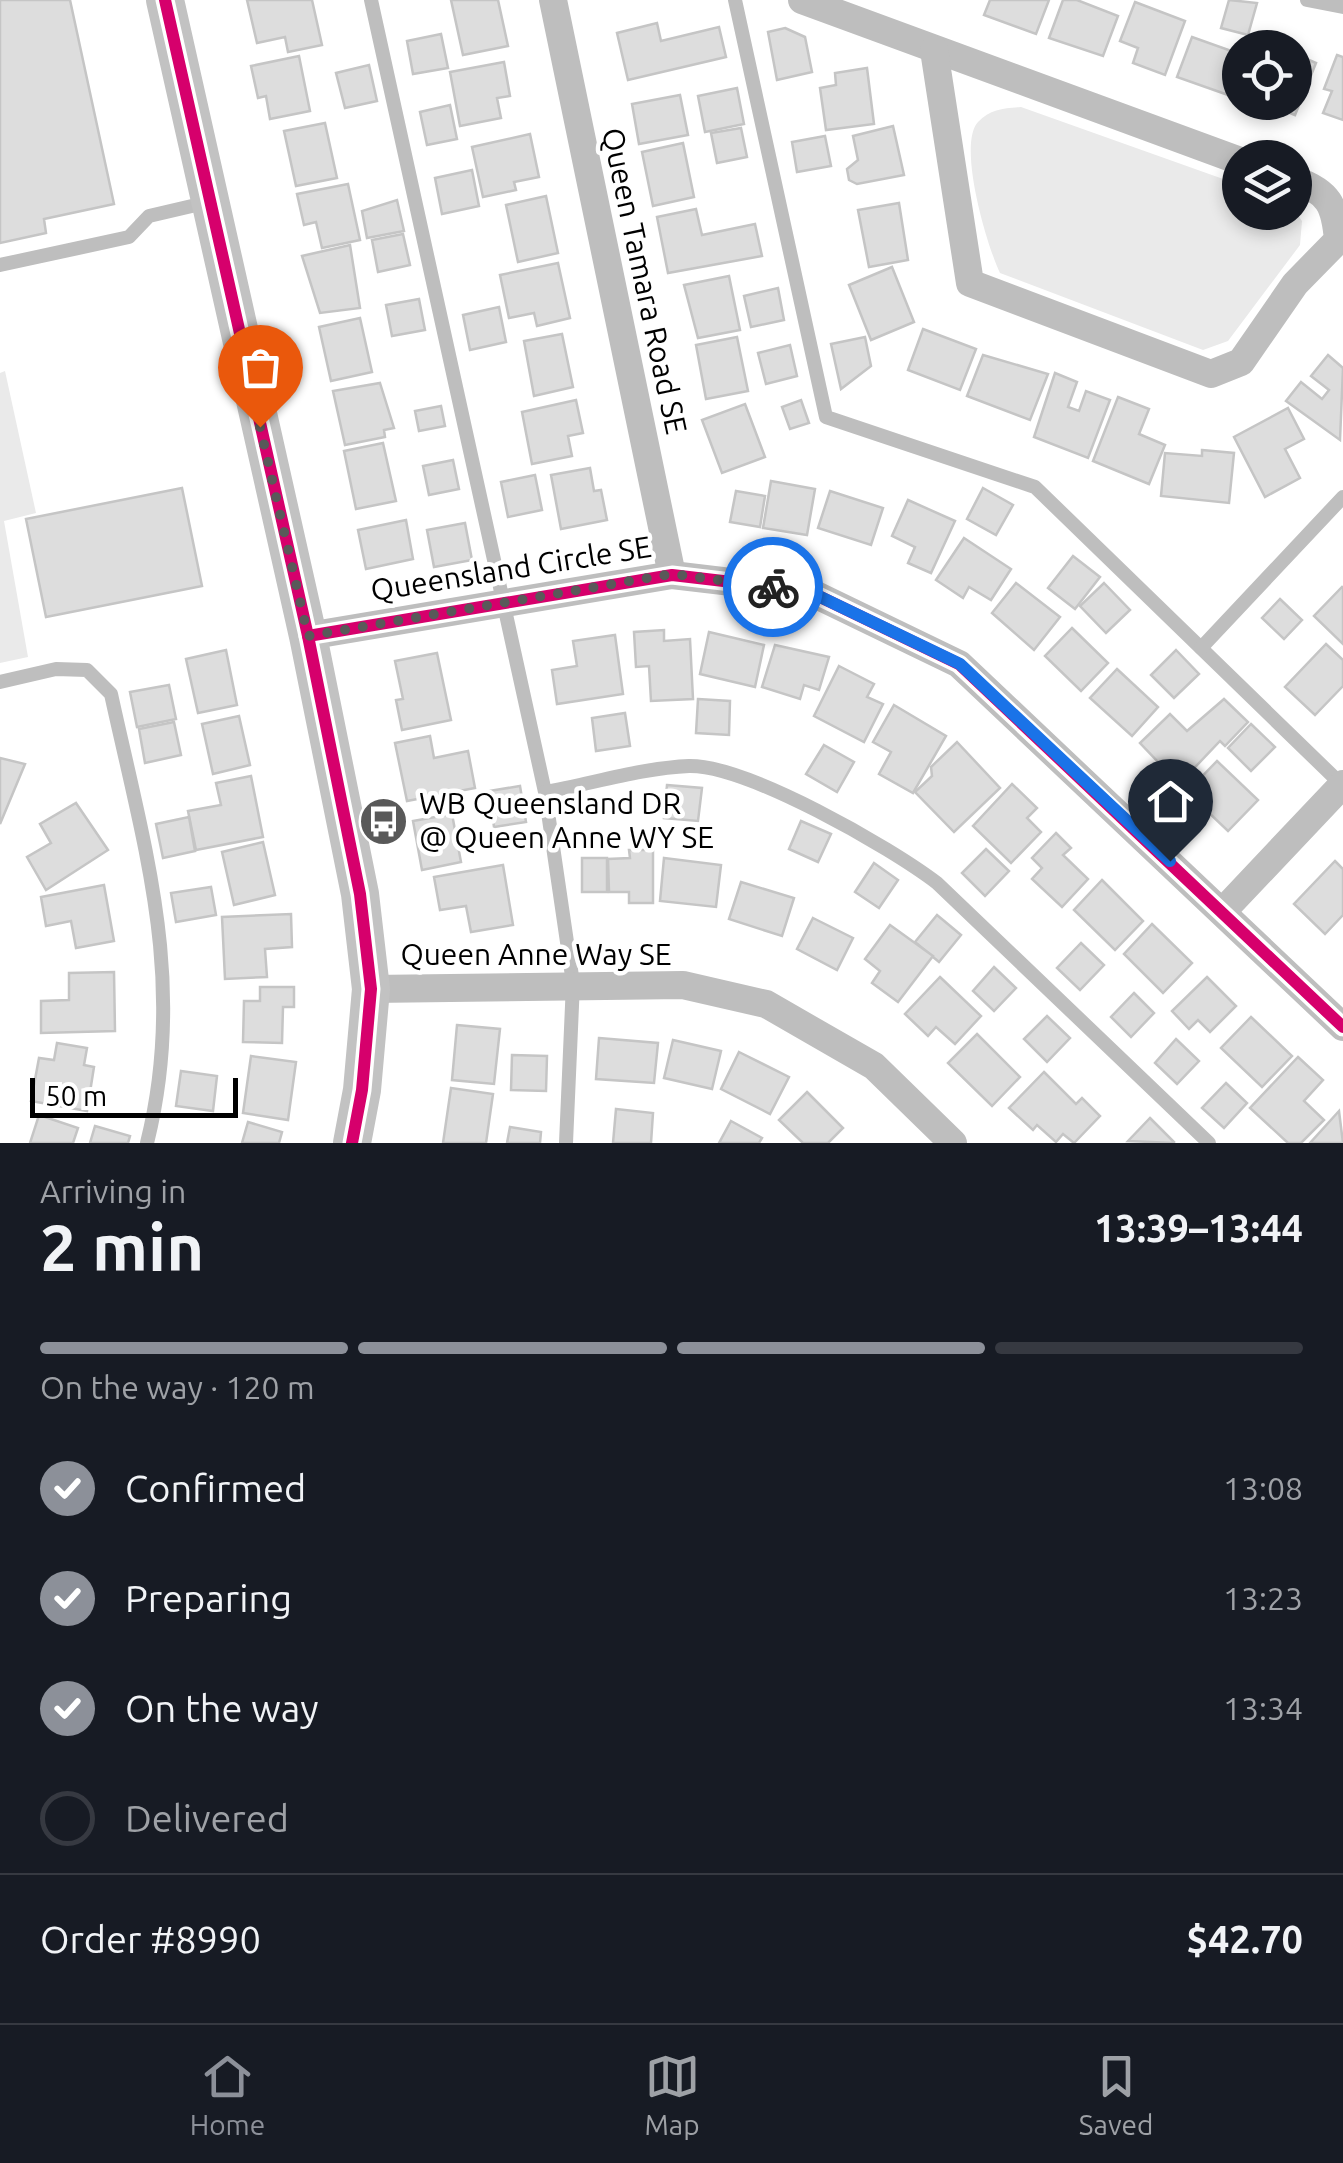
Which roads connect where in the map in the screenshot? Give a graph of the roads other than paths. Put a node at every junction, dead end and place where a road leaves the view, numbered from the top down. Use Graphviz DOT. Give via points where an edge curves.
graph roads {
  1 [pos="165,0"];
  2 [pos="372,0"];
  3 [pos="553,0"];
  4 [pos="735,0"];
  5 [pos="802,0"];
  6 [pos="1308,0"];
  7 [pos="1343,7"];
  8 [pos="934,50"];
  9 [pos="1222,154"];
  10 [pos="1312,186"];
  11 [pos="210,202"];
  12 [pos="0,265"];
  13 [pos="1343,497"];
  14 [pos="672,574"];
  15 [pos="503,603"];
  16 [pos="308,636"];
  17 [pos="1202,648"];
  18 [pos="0,682"];
  19 [pos="1343,785"];
  20 [pos="545,792"];
  21 [pos="1223,910"];
  22 [pos="573,983"];
  23 [pos="370,989"];
  24 [pos="1343,1027"];
  25 [pos="147,1143"];
  26 [pos="352,1143"];
  27 [pos="566,1143"];
  28 [pos="953,1143"];
  29 [pos="1208,1143"];
  1 -- 11 [label="street"];
  2 -- 15 [label="lane"];
  3 -- 14 [label="street, Queen Tamara Road SE"];
  4 -- 17 [label="lane" via="826,418 1034,487"];
  5 -- 8 [label="street"];
  6 -- 7 [label="lane"];
  8 -- 9 [label="street"];
  8 -- 10 [label="street" via="970,283 1211,374 1241,362 1295,284 1338,240 1335,208"];
  11 -- 12 [label="lane" via="149,216 129,237"];
  11 -- 16 [label="street"];
  13 -- 17 [label="lane"];
  14 -- 15 [label="street, Queensland Circle SE"];
  14 -- 21 [label="street, Queensland Circle SE" via="808,591 960,664"];
  15 -- 16 [label="street, Queensland Circle SE"];
  15 -- 20 [label="lane"];
  16 -- 23 [label="street" via="360,894"];
  17 -- 19 [label="lane"];
  18 -- 25 [label="lane" via="87,670 111,694 162,928 161,1088"];
  19 -- 21 [label="street"];
  20 -- 22 [label="lane"];
  20 -- 29 [label="lane" via="691,766 759,784 895,851"];
  21 -- 24 [label="street, Queensland Circle SE"];
  22 -- 23 [label="street, Queen Anne Way SE"];
  22 -- 27 [label="lane"];
  22 -- 28 [label="street, Queen Anne Way SE" via="682,985 766,1004 874,1066"];
  23 -- 26 [label="street"];
}
